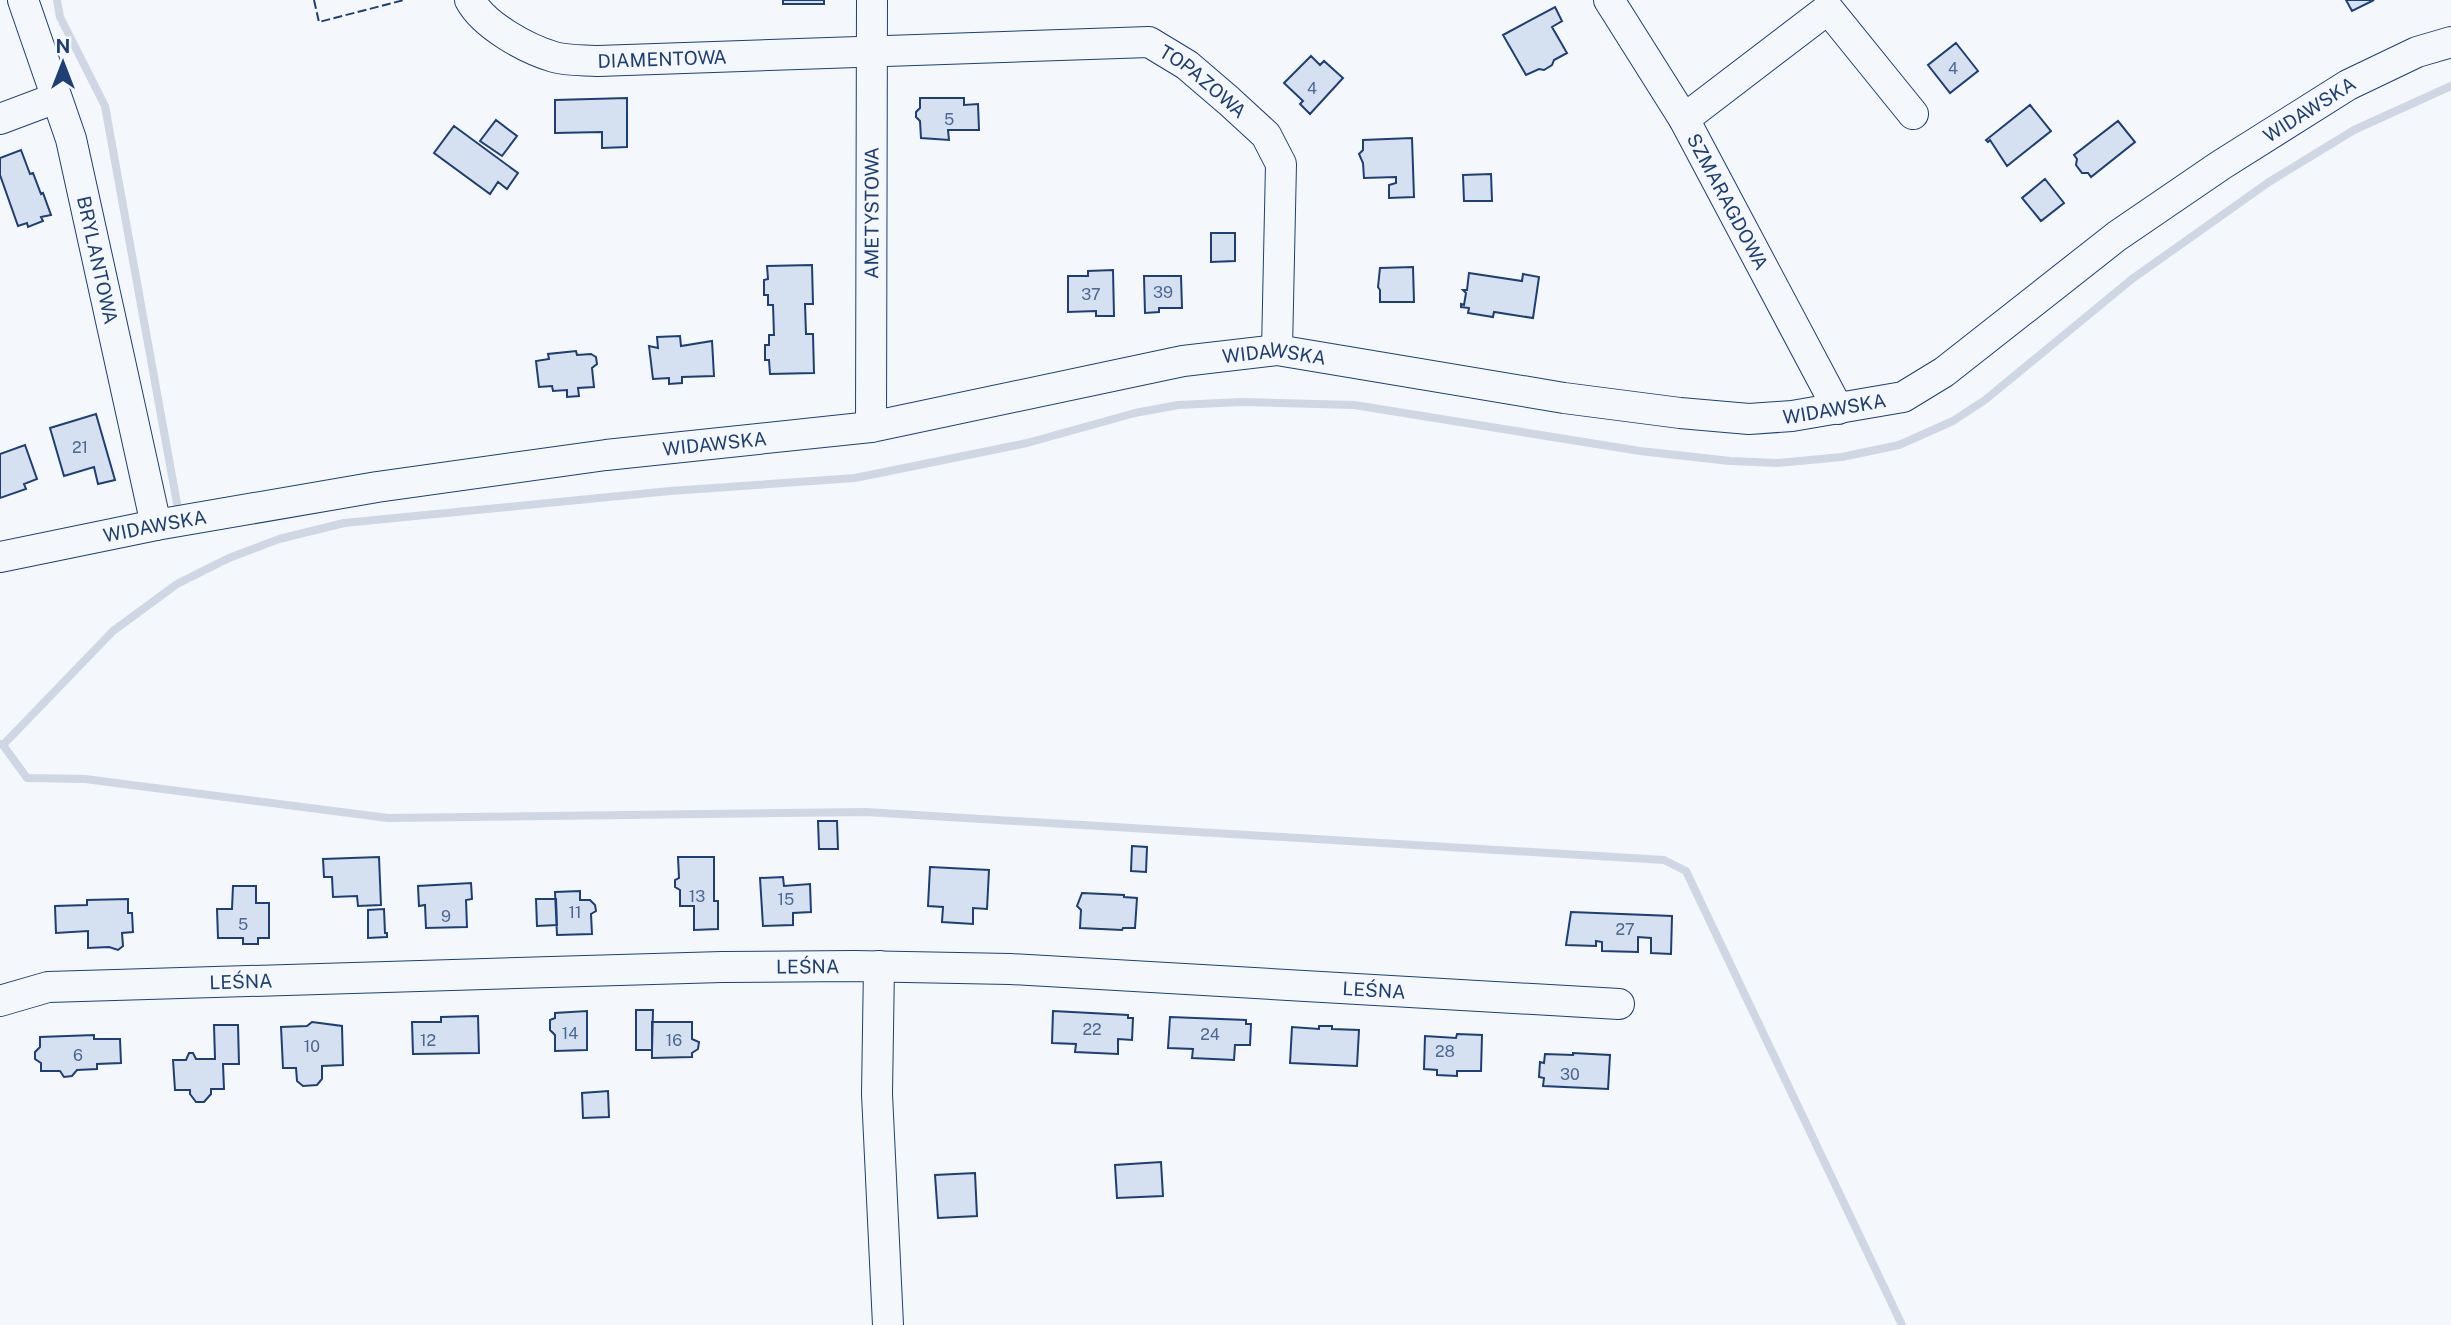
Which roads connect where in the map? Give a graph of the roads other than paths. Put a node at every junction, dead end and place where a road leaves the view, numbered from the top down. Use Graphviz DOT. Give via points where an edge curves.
graph roads {
  1 [pos="23,0"];
  2 [pos="470,0"];
  3 [pos="872,0"];
  4 [pos="1609,0"];
  5 [pos="1825,4"];
  6 [pos="2451,42"];
  7 [pos="873,53"];
  8 [pos="56,98"];
  9 [pos="1913,114"];
  10 [pos="0,119"];
  11 [pos="1684,119"];
  12 [pos="1277,350"];
  13 [pos="1838,410"];
  14 [pos="871,427"];
  15 [pos="156,525"];
  16 [pos="0,556"];
  17 [pos="878,966"];
  18 [pos="0,1001"];
  19 [pos="1619,1004"];
  20 [pos="888,1325"];
  1 -- 8 [label="street, BRYLANTOWA"];
  2 -- 7 [label="street, DIAMENTOWA" via="512,39 556,58 598,61"];
  3 -- 7 [label="street, AMETYSTOWA"];
  4 -- 11 [label="street, SZMARAGDOWA"];
  5 -- 9 [label="street"];
  5 -- 11 [label="street"];
  6 -- 13 [label="street, WIDAWSKA" via="2417,52 2348,85 2221,165 2117,236 1944,372 1902,397"];
  7 -- 12 [label="street, TOPAZOWA" via="1149,42 1187,65 1266,135 1281,164"];
  7 -- 14 [label="street, AMETYSTOWA"];
  8 -- 10 [label="street"];
  8 -- 15 [label="street, BRYLANTOWA" via="71,139"];
  11 -- 13 [label="street, SZMARAGDOWA"];
  12 -- 13 [label="street, WIDAWSKA" via="1680,413 1749,419"];
  12 -- 14 [label="street, WIDAWSKA" via="1183,361"];
  14 -- 15 [label="street, WIDAWSKA" via="606,454 377,486"];
  15 -- 16 [label="street, WIDAWSKA"];
  17 -- 18 [label="street, LEŚNA" via="48,987"];
  17 -- 19 [label="street, LEŚNA" via="1010,969"];
  17 -- 20 [label="street" via="877,1094"];
}
